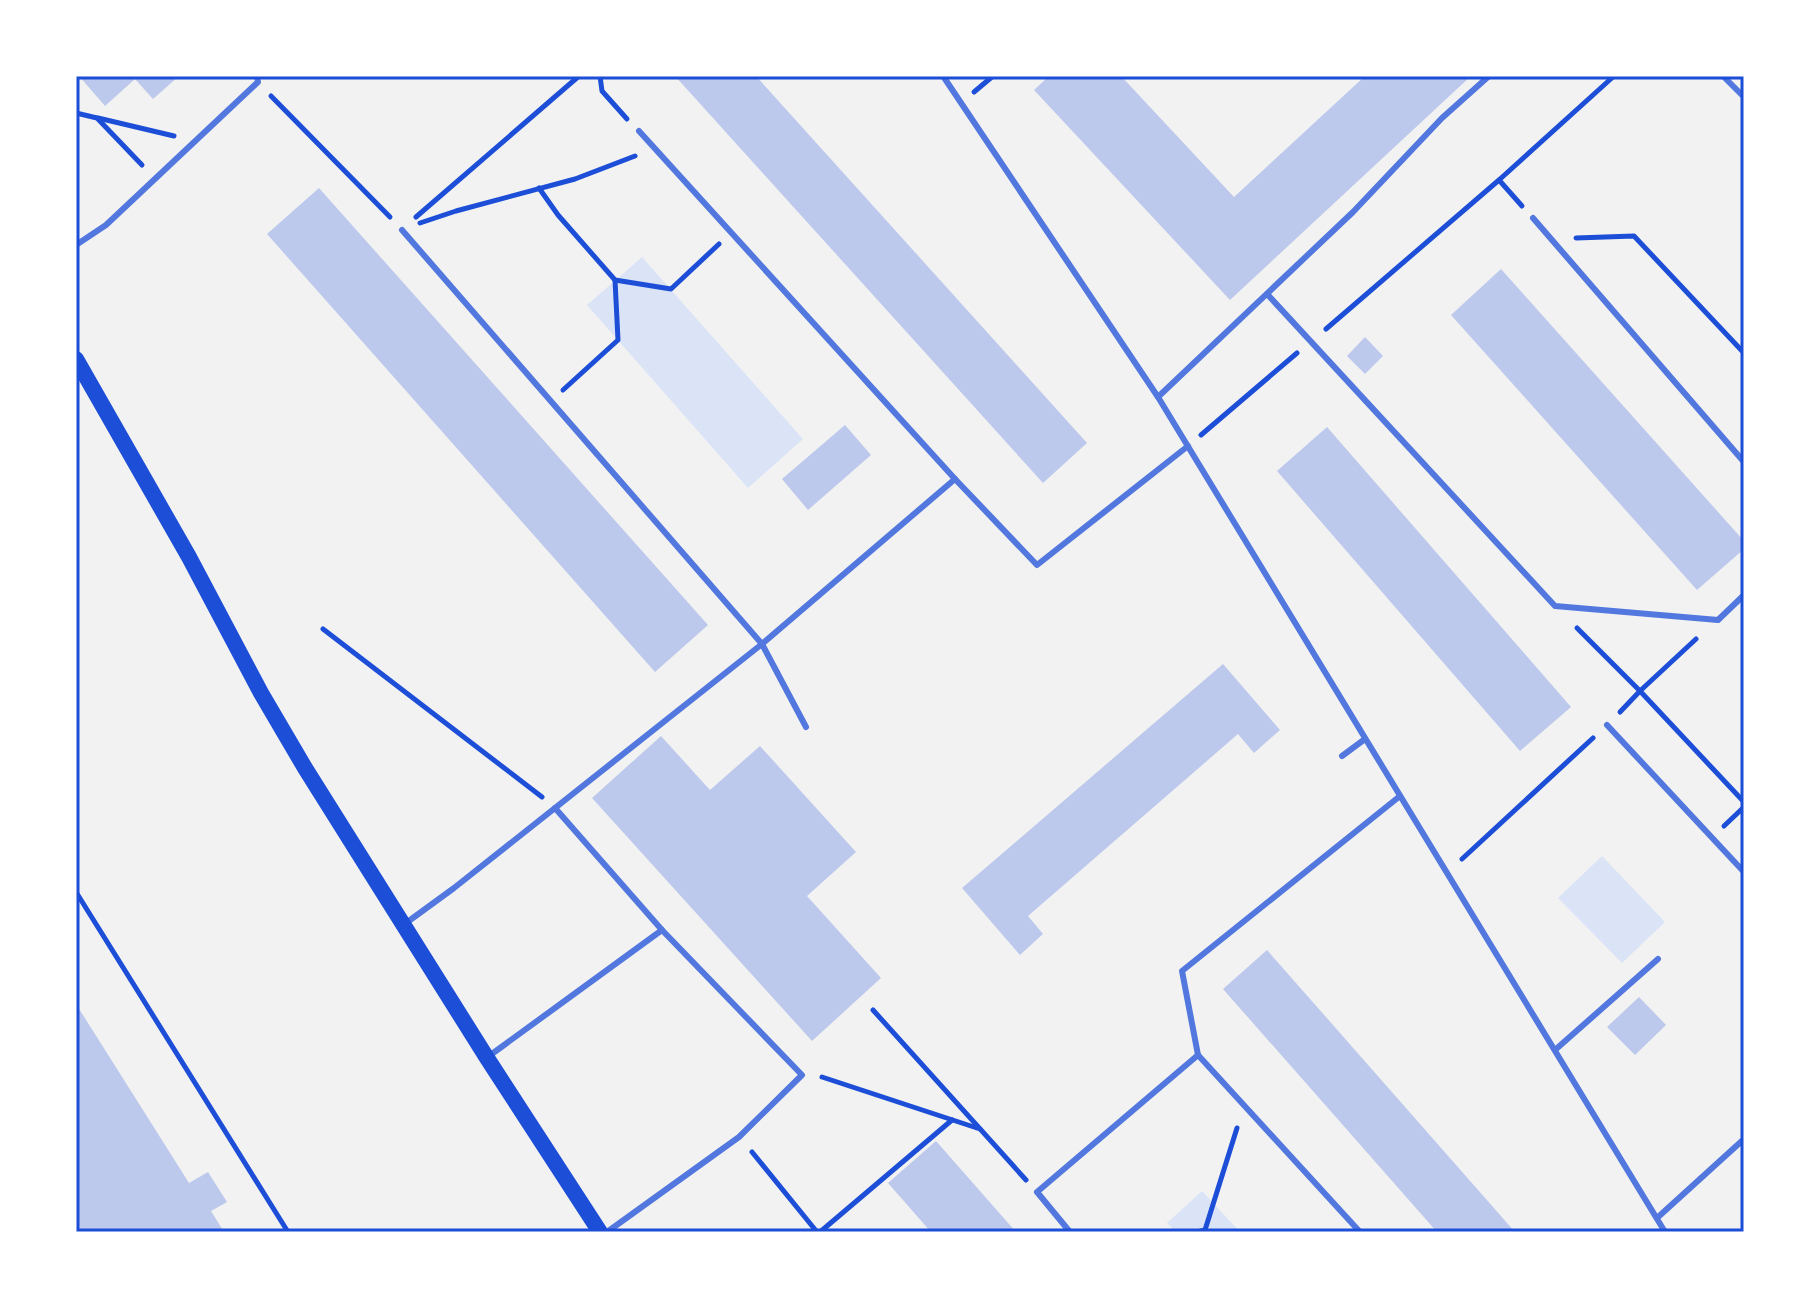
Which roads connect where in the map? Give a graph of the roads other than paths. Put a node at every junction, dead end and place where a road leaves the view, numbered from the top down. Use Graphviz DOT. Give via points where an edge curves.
graph roads {
  1 [pos="943,76"];
  2 [pos="1489,76"];
  3 [pos="1723,76"];
  4 [pos="257,79"];
  5 [pos="1744,97"];
  6 [pos="639,131"];
  7 [pos="1533,218"];
  8 [pos="402,230"];
  9 [pos="76,245"];
  10 [pos="1267,294"];
  11 [pos="76,359"];
  12 [pos="1158,397"];
  13 [pos="1188,446"];
  14 [pos="1744,462"];
  15 [pos="955,479"];
  16 [pos="1744,595"];
  17 [pos="762,644"];
  18 [pos="1607,725"];
  19 [pos="806,727"];
  20 [pos="1365,739"];
  21 [pos="1342,756"];
  22 [pos="1400,796"];
  23 [pos="555,808"];
  24 [pos="1744,872"];
  25 [pos="403,925"];
  26 [pos="662,930"];
  27 [pos="1658,959"];
  28 [pos="1555,1050"];
  29 [pos="1198,1055"];
  30 [pos="487,1058"];
  31 [pos="1744,1139"];
  32 [pos="1657,1218"];
  33 [pos="600,1232"];
  34 [pos="607,1232"];
  35 [pos="1070,1232"];
  36 [pos="1360,1232"];
  37 [pos="1665,1232"];
  1 -- 12 [label="lane"];
  2 -- 10 [label="lane"];
  3 -- 5 [label="lane"];
  4 -- 9 [label="lane" via="106,225"];
  6 -- 15 [label="lane"];
  7 -- 14 [label="lane"];
  8 -- 17 [label="lane"];
  10 -- 12 [label="lane"];
  10 -- 16 [label="lane" via="1555,606 1718,620"];
  11 -- 25 [label="main road" via="261,693"];
  12 -- 13 [label="lane"];
  13 -- 15 [label="lane" via="1037,565"];
  13 -- 20 [label="lane"];
  15 -- 17 [label="lane"];
  17 -- 19 [label="lane"];
  17 -- 23 [label="lane"];
  18 -- 24 [label="lane"];
  20 -- 21 [label="lane"];
  20 -- 22 [label="lane"];
  22 -- 28 [label="lane"];
  22 -- 29 [label="lane" via="1182,971"];
  23 -- 25 [label="lane"];
  23 -- 26 [label="lane"];
  25 -- 30 [label="main road"];
  26 -- 30 [label="lane"];
  26 -- 34 [label="lane" via="802,1075 739,1137"];
  27 -- 28 [label="lane"];
  28 -- 32 [label="lane"];
  29 -- 35 [label="lane" via="1037,1192"];
  29 -- 36 [label="lane"];
  30 -- 33 [label="main road"];
  31 -- 32 [label="lane"];
  32 -- 37 [label="lane"];
}
